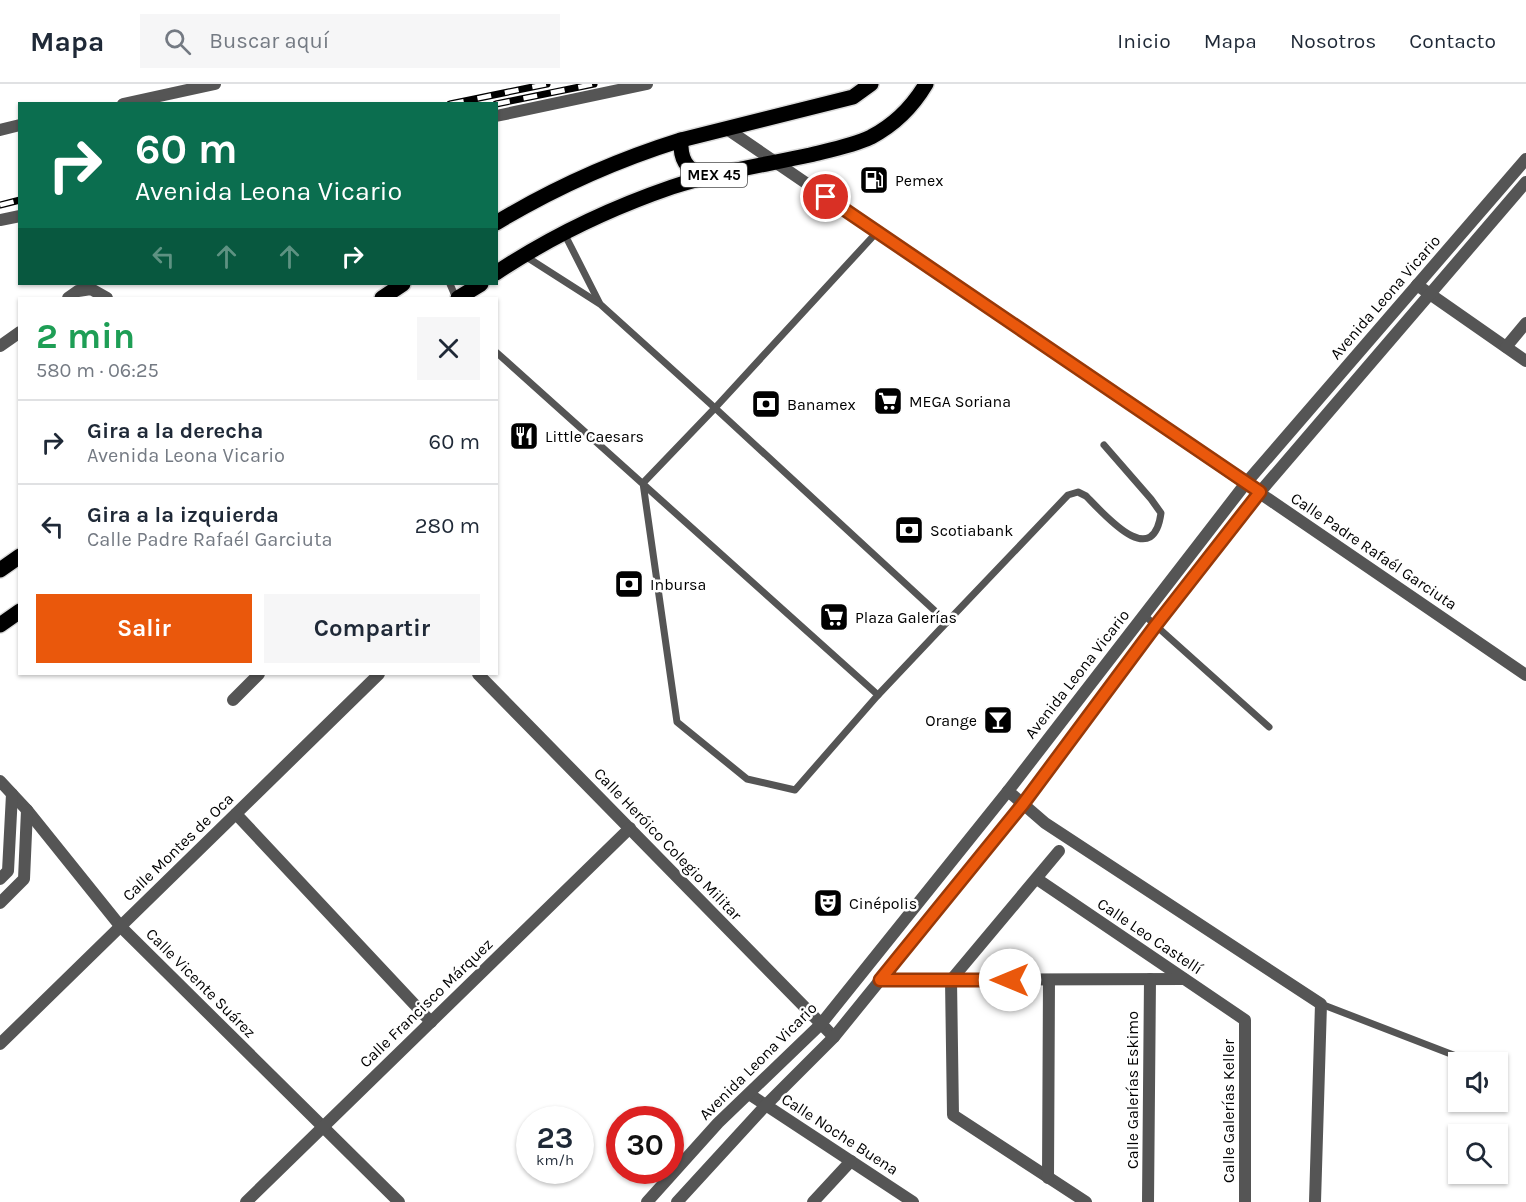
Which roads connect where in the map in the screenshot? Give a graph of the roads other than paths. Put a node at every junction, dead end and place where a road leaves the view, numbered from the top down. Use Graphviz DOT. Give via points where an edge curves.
graph roads {
  1 [pos="215,84"];
  2 [pos="647,84"];
  3 [pos="871,84"];
  4 [pos="926,84"];
  5 [pos="132,102"];
  6 [pos="498,116"];
  7 [pos="18,126"];
  8 [pos="727,129"];
  9 [pos="0,130"];
  10 [pos="681,140"];
  11 [pos="1526,159"];
  12 [pos="776,162"];
  13 [pos="702,178"];
  14 [pos="1526,182"];
  15 [pos="18,216"];
  16 [pos="0,220"];
  17 [pos="498,222"];
  18 [pos="877,231"];
  19 [pos="564,233"];
  20 [pos="523,255"];
  21 [pos="498,272"];
  22 [pos="402,285"];
  23 [pos="479,285"];
  24 [pos="1417,285"];
  25 [pos="1430,294"];
  26 [pos="69,297"];
  27 [pos="105,297"];
  28 [pos="384,297"];
  29 [pos="459,297"];
  30 [pos="600,304"];
  31 [pos="1526,323"];
  32 [pos="18,333"];
  33 [pos="0,346"];
  34 [pos="1506,347"];
  35 [pos="498,354"];
  36 [pos="1526,361"];
  37 [pos="715,408"];
  38 [pos="1104,445"];
  39 [pos="643,483"];
  40 [pos="1246,483"];
  41 [pos="1260,492"];
  42 [pos="18,557"];
  43 [pos="0,570"];
  44 [pos="18,612"];
  45 [pos="1144,615"];
  46 [pos="947,622"];
  47 [pos="0,625"];
  48 [pos="1156,625"];
  49 [pos="258,675"];
  50 [pos="378,675"];
  51 [pos="479,675"];
  52 [pos="1526,675"];
  53 [pos="878,695"];
  54 [pos="232,700"];
  55 [pos="1269,727"];
  56 [pos="0,781"];
  57 [pos="1008,791"];
  58 [pos="12,794"];
  59 [pos="1023,804"];
  60 [pos="27,810"];
  61 [pos="236,814"];
  62 [pos="630,828"];
  63 [pos="1059,851"];
  64 [pos="0,879"];
  65 [pos="1037,879"];
  66 [pos="0,903"];
  67 [pos="121,927"];
  68 [pos="1149,979"];
  69 [pos="1184,979"];
  70 [pos="880,980"];
  71 [pos="951,980"];
  72 [pos="1049,980"];
  73 [pos="1321,1004"];
  74 [pos="1245,1020"];
  75 [pos="431,1022"];
  76 [pos="821,1024"];
  77 [pos="834,1037"];
  78 [pos="0,1044"];
  79 [pos="1448,1053"];
  80 [pos="749,1094"];
  81 [pos="766,1105"];
  82 [pos="323,1127"];
  83 [pos="851,1161"];
  84 [pos="1048,1178"];
  85 [pos="392,1200"];
  86 [pos="246,1202"];
  87 [pos="647,1202"];
  88 [pos="677,1202"];
  89 [pos="813,1202"];
  90 [pos="914,1202"];
  91 [pos="1086,1202"];
  92 [pos="1148,1202"];
  93 [pos="1245,1202"];
  94 [pos="1315,1202"];
  1 -- 5 [label="street"];
  2 -- 6 [label="street"];
  3 -- 8 [label="main road, MEX 45" via="853,97"];
  4 -- 12 [label="main road, MEX 45" via="899,118 871,137"];
  7 -- 9 [label="street"];
  8 -- 10 [label="main road, MEX 45"];
  8 -- 12 [label="street, Calle Padre Rafaél Garciuta"];
  10 -- 13 [label="main road" via="681,154 689,169"];
  10 -- 17 [label="main road, MEX 45" via="579,179"];
  11 -- 24 [label="street, Avenida Leona Vicario"];
  12 -- 13 [label="main road, MEX 45"];
  12 -- 18 [label="street, Calle Padre Rafaél Garciuta"];
  13 -- 19 [label="main road, MEX 45" via="671,187"];
  14 -- 25 [label="street, Avenida Leona Vicario"];
  15 -- 16 [label="street"];
  18 -- 37 [label="lane"];
  18 -- 40 [label="street, Calle Padre Rafaél Garciuta"];
  19 -- 20 [label="main road, MEX 45"];
  19 -- 30 [label="lane"];
  20 -- 21 [label="main road, MEX 45"];
  20 -- 30 [label="lane"];
  22 -- 28 [label="main road"];
  23 -- 29 [label="main road"];
  24 -- 25 [label="street"];
  24 -- 40 [label="street, Avenida Leona Vicario"];
  25 -- 34 [label="street"];
  25 -- 41 [label="street, Avenida Leona Vicario"];
  26 -- 27 [label="street" via="91,289"];
  30 -- 37 [label="lane"];
  31 -- 34 [label="street"];
  32 -- 33 [label="street"];
  34 -- 36 [label="street"];
  35 -- 39 [label="lane"];
  37 -- 39 [label="lane"];
  37 -- 46 [label="lane"];
  38 -- 46 [label="lane" via="1161,513 1154,534 1138,539 1126,534 1086,496 1078,492 1068,495"];
  39 -- 53 [label="lane"];
  39 -- 53 [label="lane" via="677,722 747,779 795,790"];
  40 -- 41 [label="street, Calle Padre Rafaél Garciuta"];
  40 -- 45 [label="street, Avenida Leona Vicario"];
  41 -- 48 [label="street, Avenida Leona Vicario"];
  41 -- 52 [label="street, Calle Padre Rafaél Garciuta"];
  42 -- 43 [label="main road"];
  44 -- 47 [label="main road"];
  45 -- 48 [label="lane"];
  45 -- 57 [label="street, Avenida Leona Vicario"];
  46 -- 53 [label="lane"];
  48 -- 55 [label="lane"];
  48 -- 59 [label="street, Avenida Leona Vicario"];
  49 -- 54 [label="street"];
  50 -- 61 [label="street, Calle Montes de Oca"];
  51 -- 62 [label="street, Calle Heróico Colegio Militar"];
  56 -- 58 [label="street, Calle Vicente Suárez"];
  57 -- 59 [label="street"];
  57 -- 76 [label="street, Avenida Leona Vicario"];
  58 -- 60 [label="street, Calle Vicente Suárez"];
  58 -- 64 [label="street" via="8,871"];
  59 -- 70 [label="street, Avenida Leona Vicario"];
  59 -- 73 [label="street" via="1045,823"];
  60 -- 66 [label="street" via="24,879"];
  60 -- 67 [label="street, Calle Vicente Suárez"];
  61 -- 67 [label="street, Calle Montes de Oca"];
  61 -- 75 [label="street"];
  62 -- 75 [label="street, Calle Francisco Márquez"];
  62 -- 76 [label="street, Calle Heróico Colegio Militar"];
  63 -- 65 [label="street"];
  65 -- 69 [label="street, Calle Leo Castellí"];
  65 -- 71 [label="street"];
  67 -- 78 [label="street, Calle Montes de Oca"];
  67 -- 82 [label="street, Calle Vicente Suárez"];
  68 -- 69 [label="street"];
  68 -- 72 [label="street"];
  68 -- 92 [label="street, Calle Galerías Eskimo"];
  69 -- 74 [label="street, Calle Leo Castellí"];
  70 -- 71 [label="street"];
  70 -- 77 [label="street, Avenida Leona Vicario"];
  71 -- 72 [label="street"];
  71 -- 84 [label="street" via="953,1115"];
  72 -- 84 [label="street"];
  73 -- 79 [label="lane"];
  73 -- 94 [label="street"];
  74 -- 93 [label="street, Calle Galerías Keller"];
  75 -- 82 [label="street, Calle Francisco Márquez"];
  76 -- 77 [label="street, Calle Heróico Colegio Militar"];
  76 -- 80 [label="street, Avenida Leona Vicario"];
  77 -- 81 [label="street, Avenida Leona Vicario"];
  80 -- 81 [label="street, Calle Noche Buena"];
  80 -- 87 [label="street, Avenida Leona Vicario"];
  81 -- 83 [label="street, Calle Noche Buena"];
  81 -- 88 [label="street, Avenida Leona Vicario"];
  82 -- 85 [label="street, Calle Vicente Suárez"];
  82 -- 86 [label="street, Calle Francisco Márquez"];
  83 -- 89 [label="street"];
  83 -- 90 [label="street, Calle Noche Buena"];
  84 -- 91 [label="street"];
}
